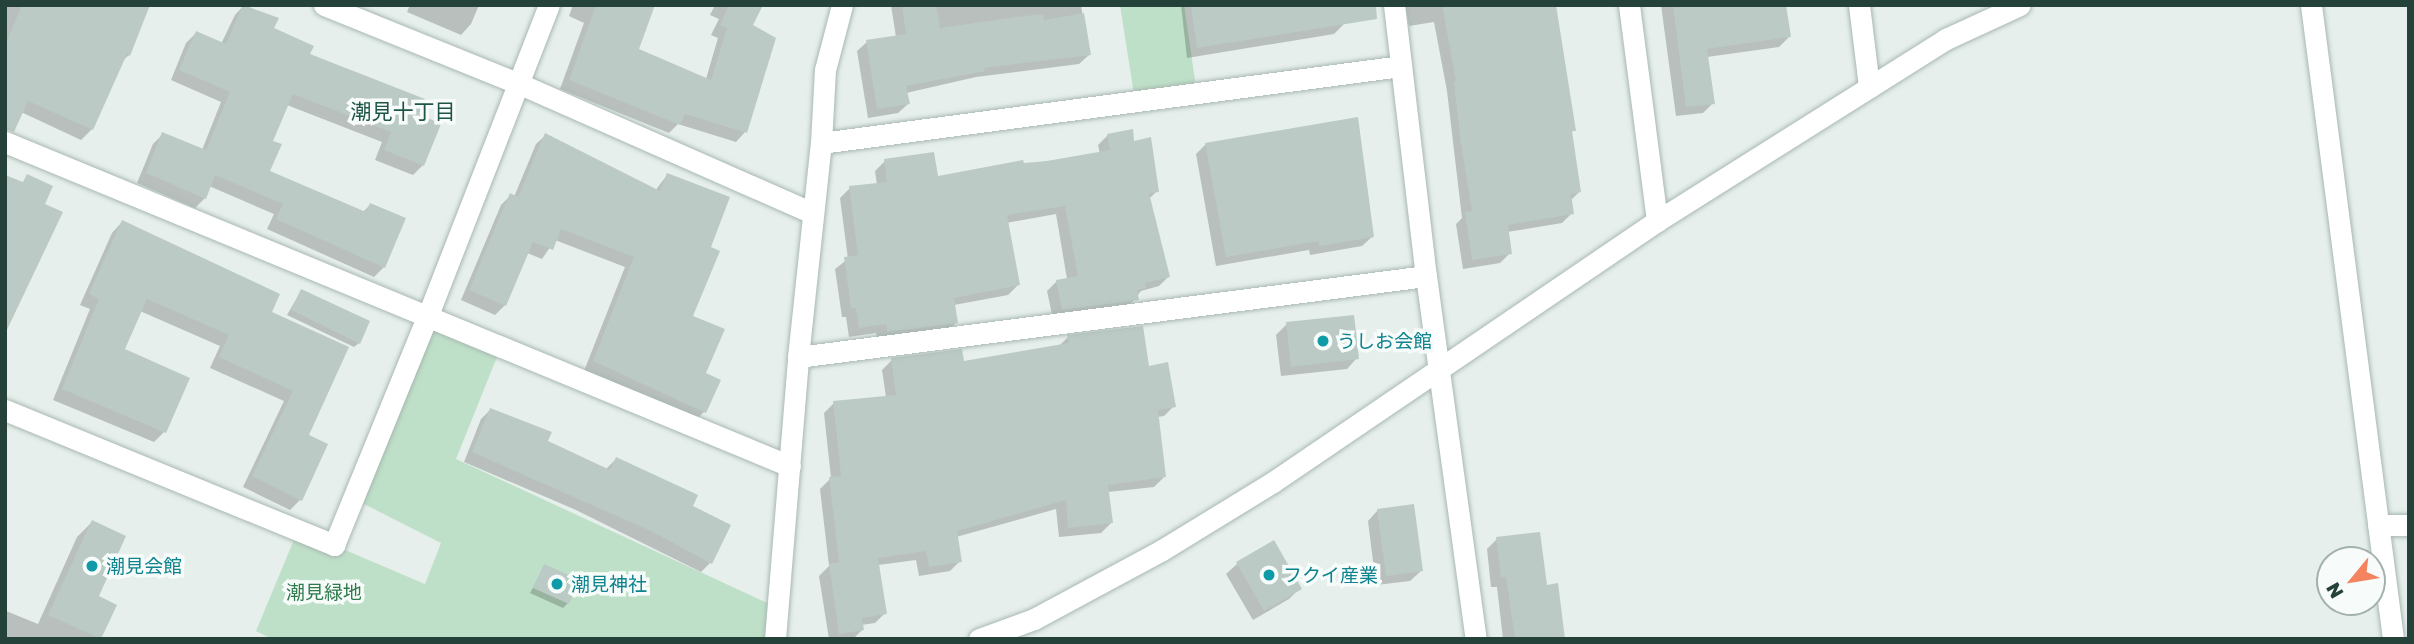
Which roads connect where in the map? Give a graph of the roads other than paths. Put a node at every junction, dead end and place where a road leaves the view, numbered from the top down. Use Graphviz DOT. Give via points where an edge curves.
graph roads {
  1 [pos="324,5"];
  2 [pos="549,5"];
  3 [pos="842,5"];
  4 [pos="1394,5"];
  5 [pos="1629,5"];
  6 [pos="1859,5"];
  7 [pos="2020,5"];
  8 [pos="2311,5"];
  9 [pos="1401,66"];
  10 [pos="520,84"];
  11 [pos="1869,87"];
  12 [pos="5,142"];
  13 [pos="821,143"];
  14 [pos="813,213"];
  15 [pos="1657,221"];
  16 [pos="1426,276"];
  17 [pos="428,315"];
  18 [pos="798,357"];
  19 [pos="1440,369"];
  20 [pos="5,410"];
  21 [pos="790,466"];
  22 [pos="2378,525"];
  23 [pos="2409,525"];
  24 [pos="775,639"];
  25 [pos="979,639"];
  26 [pos="1476,639"];
  27 [pos="2393,639"];
  1 -- 10 [label="street"];
  2 -- 10 [label="street"];
  3 -- 13 [label="street" via="825,70"];
  4 -- 9 [label="street"];
  5 -- 15 [label="street"];
  6 -- 11 [label="street"];
  7 -- 11 [label="street" via="1946,38"];
  8 -- 22 [label="street"];
  9 -- 13 [label="street"];
  9 -- 16 [label="street"];
  10 -- 14 [label="street"];
  10 -- 17 [label="street"];
  11 -- 15 [label="street"];
  12 -- 17 [label="street"];
  13 -- 14 [label="street"];
  14 -- 18 [label="street"];
  15 -- 19 [label="street"];
  16 -- 18 [label="street"];
  16 -- 19 [label="street"];
  17 -- 20 [label="street" via="334,545"];
  17 -- 21 [label="street"];
  18 -- 21 [label="street"];
  19 -- 25 [label="street" via="1273,482 1162,550 1034,619"];
  19 -- 26 [label="street"];
  21 -- 24 [label="street"];
  22 -- 23 [label="street"];
  22 -- 27 [label="street"];
}
